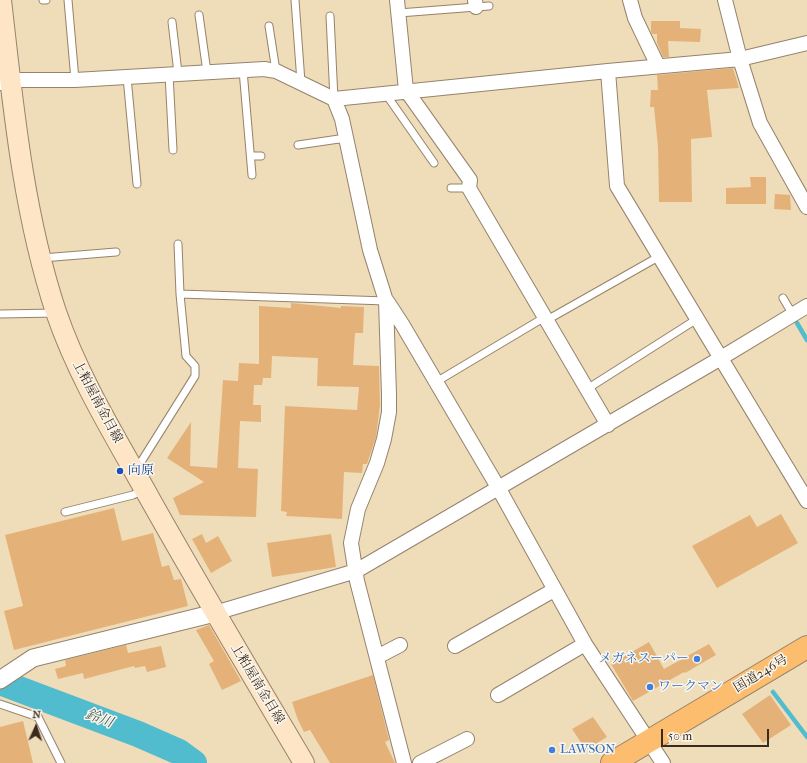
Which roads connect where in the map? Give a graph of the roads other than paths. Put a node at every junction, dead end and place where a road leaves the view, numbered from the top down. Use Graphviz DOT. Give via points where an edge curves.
graph roads {
  1 [pos="1,0"];
  2 [pos="43,0"];
  3 [pos="46,0"];
  4 [pos="68,0"];
  5 [pos="295,0"];
  6 [pos="630,0"];
  7 [pos="725,0"];
  8 [pos="480,4"];
  9 [pos="398,6"];
  10 [pos="199,15"];
  11 [pos="330,16"];
  12 [pos="172,22"];
  13 [pos="269,26"];
  14 [pos="807,43"];
  15 [pos="740,60"];
  16 [pos="658,66"];
  17 [pos="243,70"];
  18 [pos="276,71"];
  19 [pos="608,71"];
  20 [pos="207,72"];
  21 [pos="173,74"];
  22 [pos="127,77"];
  23 [pos="75,80"];
  24 [pos="5,82"];
  25 [pos="301,82"];
  26 [pos="406,90"];
  27 [pos="387,93"];
  28 [pos="334,99"];
  29 [pos="346,140"];
  30 [pos="298,145"];
  31 [pos="173,150"];
  32 [pos="251,156"];
  33 [pos="261,156"];
  34 [pos="434,163"];
  35 [pos="252,175"];
  36 [pos="137,184"];
  37 [pos="451,188"];
  38 [pos="469,188"];
  39 [pos="807,207"];
  40 [pos="178,244"];
  41 [pos="116,252"];
  42 [pos="660,256"];
  43 [pos="40,258"];
  44 [pos="180,294"];
  45 [pos="783,298"];
  46 [pos="386,301"];
  47 [pos="807,306"];
  48 [pos="57,313"];
  49 [pos="0,314"];
  50 [pos="793,314"];
  51 [pos="546,319"];
  52 [pos="697,319"];
  53 [pos="722,358"];
  54 [pos="436,382"];
  55 [pos="587,388"];
  56 [pos="608,425"];
  57 [pos="134,472"];
  58 [pos="144,489"];
  59 [pos="499,489"];
  60 [pos="807,501"];
  61 [pos="65,512"];
  62 [pos="356,571"];
  63 [pos="554,590"];
  64 [pos="215,613"];
  65 [pos="585,644"];
  66 [pos="400,645"];
  67 [pos="455,646"];
  68 [pos="807,647"];
  69 [pos="377,657"];
  70 [pos="0,680"];
  71 [pos="498,695"];
  72 [pos="0,704"];
  73 [pos="467,739"];
  74 [pos="648,742"];
  75 [pos="61,763"];
  76 [pos="304,763"];
  77 [pos="404,763"];
  78 [pos="420,763"];
  79 [pos="612,763"];
  80 [pos="663,763"];
  1 -- 24 [label="main road, 上粕屋南金目線"];
  2 -- 3 [label="lane"];
  4 -- 23 [label="lane"];
  5 -- 25 [label="lane"];
  6 -- 16 [label="street" via="635,18"];
  7 -- 15 [label="street"];
  8 -- 9 [label="lane"];
  9 -- 26 [label="street"];
  10 -- 20 [label="lane"];
  11 -- 28 [label="lane"];
  12 -- 21 [label="lane"];
  13 -- 18 [label="lane"];
  14 -- 15 [label="street"];
  15 -- 16 [label="street"];
  15 -- 39 [label="street" via="760,123"];
  16 -- 19 [label="street"];
  17 -- 18 [label="street"];
  17 -- 20 [label="street"];
  17 -- 32 [label="lane"];
  18 -- 25 [label="street"];
  19 -- 26 [label="street"];
  19 -- 42 [label="street" via="617,186"];
  20 -- 21 [label="street"];
  21 -- 22 [label="street"];
  21 -- 31 [label="lane"];
  22 -- 23 [label="street"];
  22 -- 36 [label="lane"];
  23 -- 24 [label="street"];
  24 -- 43 [label="main road, 上粕屋南金目線"];
  25 -- 28 [label="street"];
  26 -- 27 [label="street"];
  26 -- 38 [label="street" via="470,180"];
  27 -- 28 [label="street"];
  27 -- 34 [label="lane"];
  28 -- 29 [label="street" via="342,119"];
  29 -- 30 [label="lane"];
  29 -- 46 [label="street" via="370,250"];
  32 -- 33 [label="lane"];
  32 -- 35 [label="lane"];
  37 -- 38 [label="lane"];
  38 -- 51 [label="street"];
  40 -- 44 [label="lane"];
  41 -- 43 [label="lane"];
  42 -- 51 [label="lane"];
  42 -- 52 [label="street"];
  43 -- 48 [label="main road, 上粕屋南金目線"];
  44 -- 46 [label="lane"];
  44 -- 57 [label="lane" via="186,356 195,366 195,376"];
  45 -- 50 [label="lane"];
  46 -- 54 [label="street"];
  46 -- 62 [label="street" via="389,412 378,463 358,509 351,543"];
  47 -- 50 [label="street"];
  48 -- 49 [label="lane"];
  48 -- 57 [label="main road, 上粕屋南金目線" via="79,372"];
  50 -- 53 [label="street"];
  51 -- 54 [label="lane"];
  51 -- 55 [label="street"];
  52 -- 53 [label="street"];
  52 -- 55 [label="lane"];
  53 -- 56 [label="street"];
  53 -- 60 [label="street"];
  54 -- 59 [label="street"];
  55 -- 56 [label="street"];
  56 -- 59 [label="street"];
  57 -- 58 [label="main road, 上粕屋南金目線"];
  58 -- 61 [label="lane" via="133,495"];
  58 -- 64 [label="main road, 上粕屋南金目線"];
  59 -- 62 [label="street"];
  59 -- 63 [label="street"];
  62 -- 64 [label="street"];
  62 -- 69 [label="street"];
  63 -- 65 [label="street"];
  63 -- 67 [label="street"];
  64 -- 70 [label="street" via="33,658"];
  64 -- 76 [label="main road, 上粕屋南金目線"];
  65 -- 71 [label="street"];
  65 -- 74 [label="street"];
  66 -- 69 [label="street"];
  68 -- 74 [label="highway, 国道246号"];
  69 -- 77 [label="street"];
  72 -- 75 [label="lane" via="38,717"];
  73 -- 78 [label="street"];
  74 -- 79 [label="highway, 国道246号"];
  74 -- 80 [label="street"];
}
